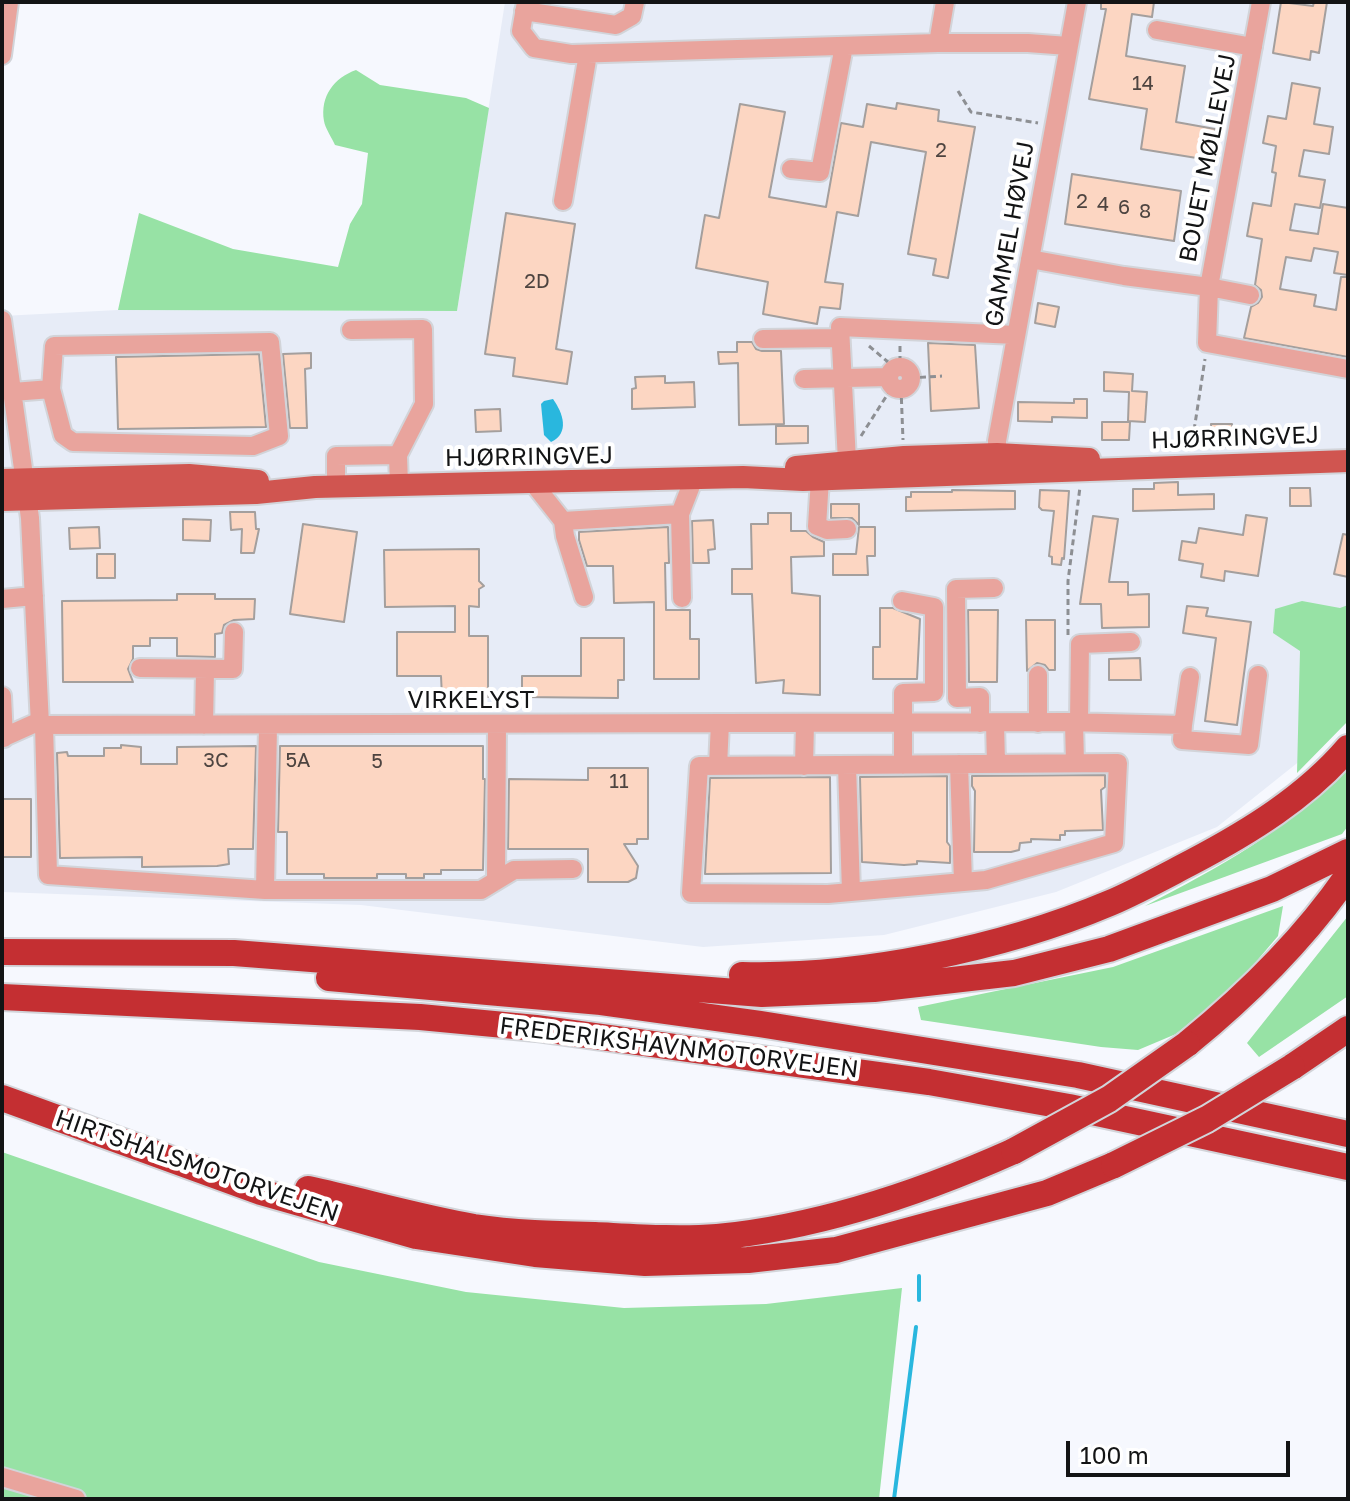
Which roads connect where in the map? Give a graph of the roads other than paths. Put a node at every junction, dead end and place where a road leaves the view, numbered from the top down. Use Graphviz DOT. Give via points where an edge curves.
graph roads {
  1 [pos="9,2"];
  2 [pos="635,2"];
  3 [pos="945,2"];
  4 [pos="1077,2"];
  5 [pos="1261,2"];
  6 [pos="525,7"];
  7 [pos="1157,30"];
  8 [pos="938,43"];
  9 [pos="844,46"];
  10 [pos="1068,46"];
  11 [pos="1253,47"];
  12 [pos="588,54"];
  13 [pos="2,55"];
  14 [pos="791,169"];
  15 [pos="563,201"];
  16 [pos="1030,259"];
  17 [pos="1209,287"];
  18 [pos="1250,295"];
  19 [pos="3,329"];
  20 [pos="351,330"];
  21 [pos="1016,335"];
  22 [pos="840,338"];
  23 [pos="763,339"];
  24 [pos="1348,369"];
  25 [pos="898,377"];
  26 [pos="843,378"];
  27 [pos="804,379"];
  28 [pos="51,389"];
  29 [pos="13,392"];
  30 [pos="398,455"];
  31 [pos="847,461"];
  32 [pos="1348,461"];
  33 [pos="997,464"];
  34 [pos="1123,467"];
  35 [pos="743,477"];
  36 [pos="694,478"];
  37 [pos="820,479"];
  38 [pos="2,480"];
  39 [pos="533,483"];
  40 [pos="399,485"];
  41 [pos="326,487"];
  42 [pos="27,490"];
  43 [pos="2,500"];
  44 [pos="680,514"];
  45 [pos="563,521"];
  46 [pos="847,529"];
  47 [pos="994,588"];
  48 [pos="34,596"];
  49 [pos="584,597"];
  50 [pos="682,598"];
  51 [pos="2,599"];
  52 [pos="902,601"];
  53 [pos="234,632"];
  54 [pos="1131,642"];
  55 [pos="140,668"];
  56 [pos="205,669"];
  57 [pos="1038,675"];
  58 [pos="1258,675"];
  59 [pos="1190,677"];
  60 [pos="2,696"];
  61 [pos="1077,722"];
  62 [pos="42,723"];
  63 [pos="720,723"];
  64 [pos="805,723"];
  65 [pos="902,723"];
  66 [pos="988,723"];
  67 [pos="1038,723"];
  68 [pos="497,724"];
  69 [pos="204,725"];
  70 [pos="268,725"];
  71 [pos="1183,725"];
  72 [pos="3,738"];
  73 [pos="1348,748"];
  74 [pos="1075,763"];
  75 [pos="959,764"];
  76 [pos="996,764"];
  77 [pos="847,765"];
  78 [pos="903,765"];
  79 [pos="718,766"];
  80 [pos="804,766"];
  81 [pos="1348,852"];
  82 [pos="573,869"];
  83 [pos="1348,875"];
  84 [pos="496,881"];
  85 [pos="963,882"];
  86 [pos="265,890"];
  87 [pos="851,892"];
  88 [pos="6,952"];
  89 [pos="234,953"];
  90 [pos="2,997"];
  91 [pos="1348,1029"];
  92 [pos="2,1098"];
  93 [pos="62,1119"];
  94 [pos="1348,1133"];
  95 [pos="1348,1170"];
  96 [pos="2,1477"];
  97 [pos="76,1499"];
  1 -- 13 [label="street"];
  2 -- 6 [label="street" via="632,16 616,25"];
  3 -- 8 [label="street"];
  4 -- 10 [label="street, GAMMEL HØVEJ"];
  5 -- 11 [label="street, BOUET MØLLEVEJ"];
  6 -- 12 [label="street" via="521,31 534,48"];
  7 -- 11 [label="street"];
  8 -- 9 [label="street"];
  8 -- 10 [label="street"];
  9 -- 12 [label="street"];
  9 -- 14 [label="street" via="820,172"];
  10 -- 16 [label="street, GAMMEL HØVEJ"];
  11 -- 17 [label="street, BOUET MØLLEVEJ"];
  12 -- 15 [label="street"];
  16 -- 17 [label="street, BOUET MØLLEVEJ"];
  16 -- 21 [label="street, GAMMEL HØVEJ"];
  17 -- 18 [label="street"];
  17 -- 24 [label="street" via="1207,343"];
  19 -- 29 [label="street"];
  20 -- 30 [label="street" via="423,329 424,404"];
  21 -- 22 [label="street" via="840,327"];
  21 -- 33 [label="street, GAMMEL HØVEJ"];
  22 -- 23 [label="street"];
  22 -- 26 [label="street"];
  25 -- 26 [label="street"];
  26 -- 27 [label="street"];
  26 -- 31 [label="street"];
  28 -- 28 [label="street" via="63,435 73,442 253,446 279,436 270,342 54,346"];
  28 -- 29 [label="street"];
  29 -- 42 [label="street"];
  30 -- 40 [label="street"];
  30 -- 41 [label="street" via="336,456"];
  31 -- 33 [label="main road, HJØRRINGVEJ"];
  31 -- 35 [label="main road, HJØRRINGVEJ"];
  32 -- 34 [label="main road, HJØRRINGVEJ"];
  33 -- 34 [label="main road, HJØRRINGVEJ" via="1083,472"];
  33 -- 34 [label="main road, HJØRRINGVEJ" via="1084,458"];
  33 -- 37 [label="main road, HJØRRINGVEJ"];
  35 -- 36 [label="main road, HJØRRINGVEJ"];
  35 -- 37 [label="main road, HJØRRINGVEJ"];
  36 -- 39 [label="main road, HJØRRINGVEJ"];
  36 -- 44 [label="street"];
  37 -- 46 [label="street" via="817,526"];
  38 -- 42 [label="main road, HJØRRINGVEJ"];
  39 -- 40 [label="main road, HJØRRINGVEJ"];
  39 -- 45 [label="street"];
  40 -- 41 [label="main road, HJØRRINGVEJ"];
  41 -- 42 [label="main road, HJØRRINGVEJ" via="189,475"];
  42 -- 43 [label="main road, HJØRRINGVEJ"];
  42 -- 48 [label="street"];
  44 -- 45 [label="street"];
  44 -- 50 [label="street"];
  45 -- 49 [label="street"];
  47 -- 66 [label="street" via="956,589 957,698 980,697"];
  48 -- 51 [label="street"];
  48 -- 62 [label="street"];
  52 -- 65 [label="street" via="934,607 934,692 903,693"];
  53 -- 56 [label="street" via="233,669"];
  54 -- 61 [label="street" via="1080,644"];
  55 -- 56 [label="street"];
  56 -- 69 [label="street"];
  57 -- 67 [label="street"];
  58 -- 71 [label="street" via="1249,745 1182,740"];
  59 -- 71 [label="street"];
  60 -- 72 [label="street"];
  61 -- 67 [label="street, VIRKELYST"];
  61 -- 71 [label="street, VIRKELYST"];
  61 -- 74 [label="street"];
  62 -- 69 [label="street, VIRKELYST"];
  62 -- 72 [label="street"];
  62 -- 86 [label="street" via="48,875"];
  63 -- 64 [label="street, VIRKELYST"];
  63 -- 68 [label="street, VIRKELYST"];
  63 -- 79 [label="street"];
  64 -- 65 [label="street, VIRKELYST"];
  64 -- 80 [label="street"];
  65 -- 66 [label="street, VIRKELYST"];
  65 -- 78 [label="street"];
  66 -- 67 [label="street, VIRKELYST"];
  66 -- 76 [label="street"];
  68 -- 70 [label="street, VIRKELYST"];
  68 -- 84 [label="street"];
  69 -- 70 [label="street, VIRKELYST"];
  70 -- 86 [label="street"];
  73 -- 89 [label="highway" via="1290,802 1172,873 1110,903 1029,932 923,959 764,976"];
  74 -- 76 [label="street"];
  74 -- 85 [label="street" via="1118,763 1114,843"];
  75 -- 76 [label="street"];
  75 -- 78 [label="street"];
  75 -- 85 [label="street"];
  77 -- 78 [label="street"];
  77 -- 80 [label="street"];
  77 -- 87 [label="street"];
  79 -- 80 [label="street"];
  79 -- 87 [label="street" via="699,766 691,893"];
  81 -- 89 [label="highway" via="1272,889 1109,949 1014,973 874,989 762,994"];
  82 -- 84 [label="street" via="514,870"];
  83 -- 93 [label="highway, bridge" via="1317,918 1229,1010 1109,1099 1014,1151 925,1188 797,1226 659,1238 475,1227 265,1179"];
  84 -- 86 [label="street" via="481,890"];
  85 -- 87 [label="street"];
  88 -- 89 [label="highway"];
  88 -- 94 [label="highway, FREDERIKSHAVNMOTORVEJEN" via="616,1004 1078,1075"];
  90 -- 95 [label="highway, FREDERIKSHAVNMOTORVEJEN" via="420,1017 536,1028 929,1082 1264,1147"];
  91 -- 93 [label="highway, HIRTSHALSMOTORVEJEN, bridge" via="1207,1119 1047,1193 836,1250 748,1260 645,1263 416,1236 261,1192"];
  92 -- 93 [label="highway, HIRTSHALSMOTORVEJEN"];
  96 -- 97 [label="street"];
}
